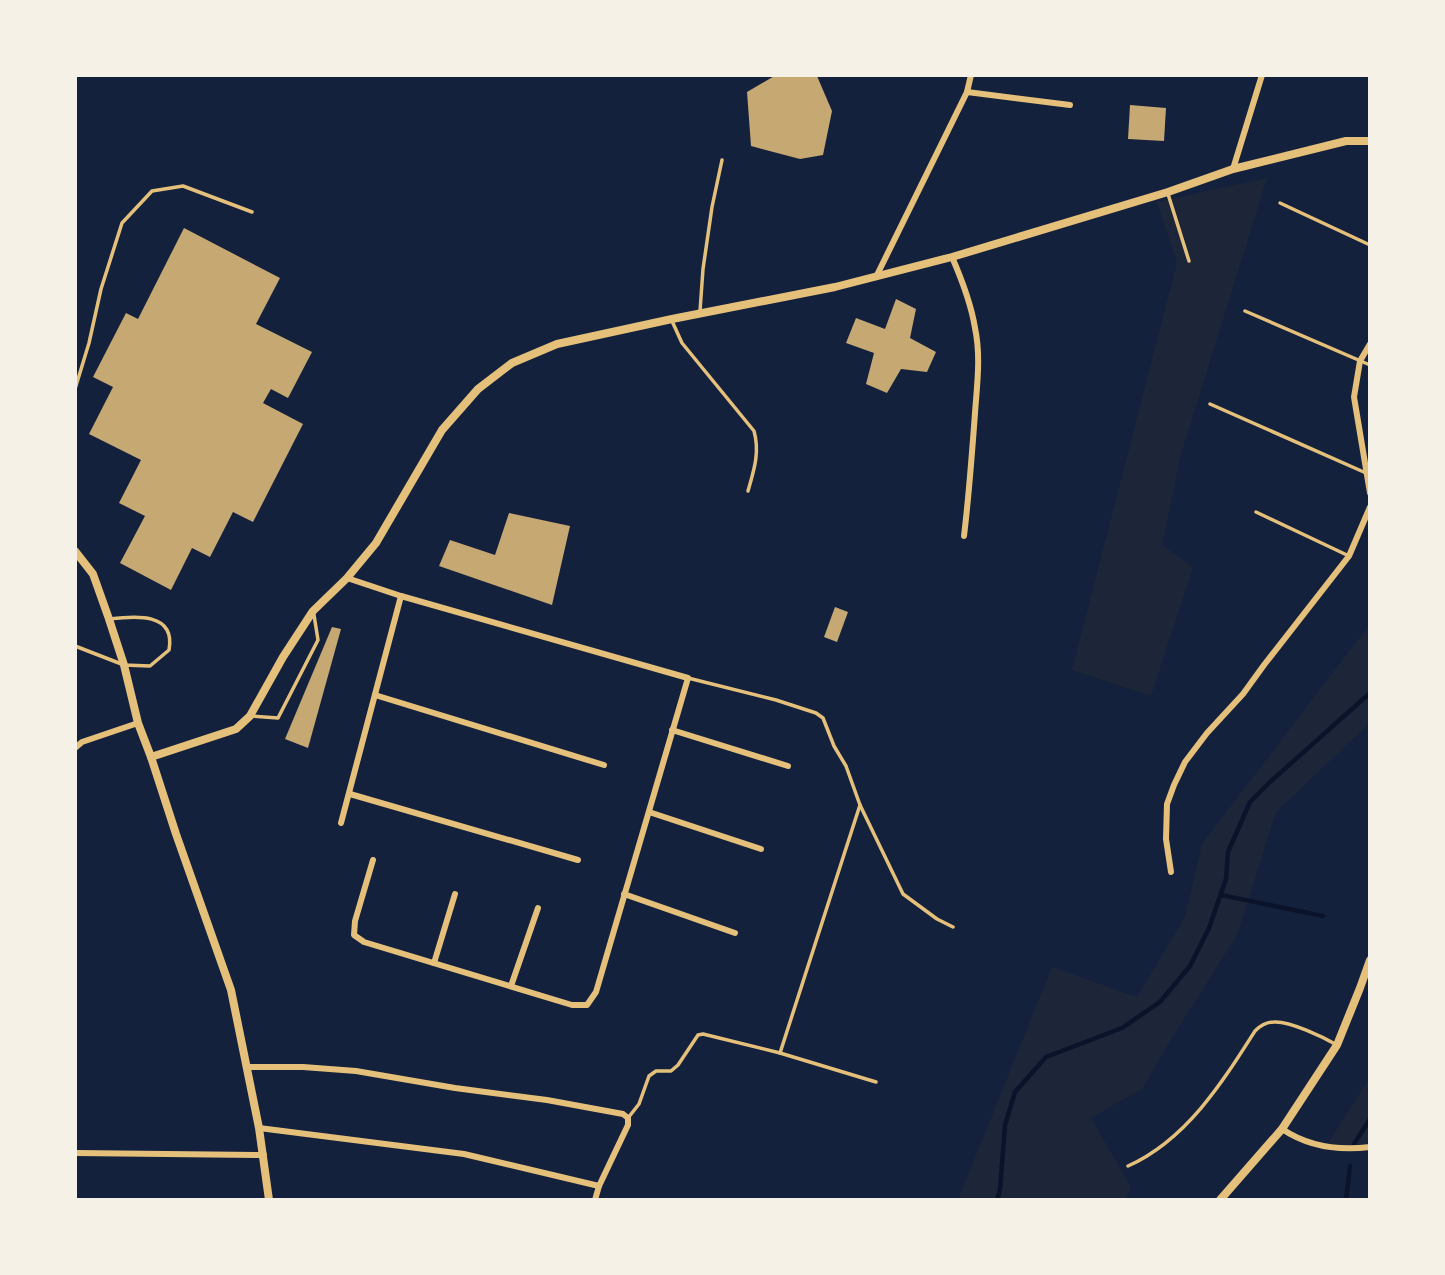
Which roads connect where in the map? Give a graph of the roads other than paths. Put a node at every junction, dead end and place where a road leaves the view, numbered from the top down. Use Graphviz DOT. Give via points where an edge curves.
graph roads {
  1 [pos="971,75"];
  2 [pos="1262,75"];
  3 [pos="967,92"];
  4 [pos="1070,105"];
  5 [pos="1370,141"];
  6 [pos="722,160"];
  7 [pos="1233,169"];
  8 [pos="1168,192"];
  9 [pos="1280,203"];
  10 [pos="252,212"];
  11 [pos="1370,245"];
  12 [pos="951,257"];
  13 [pos="1189,261"];
  14 [pos="877,275"];
  15 [pos="1245,311"];
  16 [pos="699,314"];
  17 [pos="672,319"];
  18 [pos="1370,344"];
  19 [pos="1360,360"];
  20 [pos="1370,365"];
  21 [pos="75,389"];
  22 [pos="1210,404"];
  23 [pos="1366,473"];
  24 [pos="748,491"];
  25 [pos="1370,493"];
  26 [pos="1370,507"];
  27 [pos="1256,512"];
  28 [pos="964,536"];
  29 [pos="75,551"];
  30 [pos="1349,556"];
  31 [pos="347,578"];
  32 [pos="401,596"];
  33 [pos="313,611"];
  34 [pos="110,619"];
  35 [pos="75,646"];
  36 [pos="124,665"];
  37 [pos="688,678"];
  38 [pos="375,695"];
  39 [pos="250,716"];
  40 [pos="138,723"];
  41 [pos="673,730"];
  42 [pos="75,748"];
  43 [pos="152,757"];
  44 [pos="604,765"];
  45 [pos="788,766"];
  46 [pos="350,794"];
  47 [pos="860,805"];
  48 [pos="649,812"];
  49 [pos="341,823"];
  50 [pos="761,849"];
  51 [pos="373,860"];
  52 [pos="578,860"];
  53 [pos="1171,872"];
  54 [pos="455,894"];
  55 [pos="624,894"];
  56 [pos="538,908"];
  57 [pos="953,927"];
  58 [pos="735,933"];
  59 [pos="1370,960"];
  60 [pos="435,963"];
  61 [pos="511,986"];
  62 [pos="1337,1045"];
  63 [pos="780,1053"];
  64 [pos="247,1068"];
  65 [pos="876,1082"];
  66 [pos="628,1118"];
  67 [pos="259,1128"];
  68 [pos="1282,1129"];
  69 [pos="1370,1147"];
  70 [pos="75,1153"];
  71 [pos="264,1155"];
  72 [pos="1128,1166"];
  73 [pos="598,1186"];
  74 [pos="269,1200"];
  75 [pos="595,1200"];
  76 [pos="1220,1200"];
  1 -- 3 [label="street"];
  2 -- 7 [label="street"];
  3 -- 4 [label="street"];
  3 -- 14 [label="street"];
  5 -- 7 [label="street" via="1346,141"];
  6 -- 16 [label="lane"];
  7 -- 8 [label="street"];
  8 -- 12 [label="street"];
  8 -- 13 [label="lane"];
  9 -- 11 [label="lane"];
  10 -- 21 [label="lane" via="183,186 152,191 122,223"];
  12 -- 14 [label="street"];
  12 -- 28 [label="street" via="970,305 978,355"];
  14 -- 16 [label="street"];
  15 -- 19 [label="lane"];
  16 -- 17 [label="street"];
  17 -- 24 [label="lane" via="682,343 754,431 757,453"];
  17 -- 31 [label="street" via="557,344 512,363 478,389 442,430 376,542"];
  18 -- 19 [label="street"];
  19 -- 20 [label="lane"];
  19 -- 23 [label="street" via="1354,397"];
  22 -- 23 [label="lane"];
  23 -- 25 [label="street"];
  26 -- 30 [label="street"];
  27 -- 30 [label="lane"];
  29 -- 34 [label="street" via="93,574"];
  30 -- 53 [label="street" via="1244,694 1185,762 1167,804"];
  31 -- 32 [label="street"];
  31 -- 33 [label="street"];
  32 -- 37 [label="street"];
  32 -- 38 [label="street"];
  33 -- 39 [label="street"];
  33 -- 39 [label="lane" via="318,640 278,718"];
  34 -- 36 [label="street"];
  34 -- 36 [label="lane" via="146,617 166,626 171,640 169,650 150,666"];
  35 -- 36 [label="lane"];
  36 -- 40 [label="street"];
  37 -- 41 [label="street"];
  37 -- 47 [label="lane" via="776,700 823,718"];
  38 -- 44 [label="street"];
  38 -- 46 [label="street"];
  39 -- 43 [label="street" via="236,729"];
  40 -- 42 [label="street"];
  40 -- 43 [label="street"];
  41 -- 45 [label="street"];
  41 -- 48 [label="street"];
  43 -- 64 [label="street" via="231,990"];
  46 -- 49 [label="street"];
  46 -- 52 [label="street"];
  47 -- 57 [label="lane" via="903,894"];
  47 -- 63 [label="lane"];
  48 -- 50 [label="street"];
  48 -- 55 [label="street"];
  51 -- 60 [label="street" via="354,935"];
  54 -- 60 [label="street"];
  55 -- 58 [label="street"];
  55 -- 61 [label="street" via="596,992 587,1005 572,1005"];
  56 -- 61 [label="street"];
  59 -- 62 [label="street"];
  60 -- 61 [label="street"];
  62 -- 68 [label="street"];
  62 -- 72 [label="lane" via="1282,1022 1263,1025 1208,1101 1155,1152"];
  63 -- 65 [label="lane"];
  63 -- 66 [label="lane" via="698,1035 671,1071 649,1076 639,1104"];
  64 -- 66 [label="street" via="356,1071 547,1100"];
  64 -- 67 [label="street"];
  66 -- 73 [label="street"];
  67 -- 71 [label="street"];
  67 -- 73 [label="street" via="464,1154"];
  68 -- 69 [label="street" via="1306,1143 1346,1150"];
  68 -- 76 [label="street"];
  70 -- 71 [label="street"];
  71 -- 74 [label="street"];
  73 -- 75 [label="street"];
}
